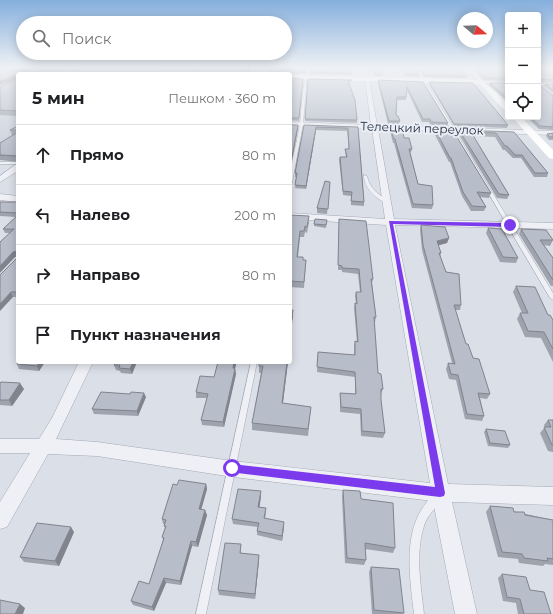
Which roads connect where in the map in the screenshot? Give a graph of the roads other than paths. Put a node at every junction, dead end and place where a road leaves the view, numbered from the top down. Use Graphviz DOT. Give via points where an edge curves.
graph roads {
  1 [pos="304,97"];
  2 [pos="370,97"];
  3 [pos="433,97"];
  4 [pos="496,97"];
  5 [pos="505,106"];
  6 [pos="519,120"];
  7 [pos="292,124"];
  8 [pos="301,124"];
  9 [pos="376,126"];
  10 [pos="452,129"];
  11 [pos="531,132"];
  12 [pos="553,133"];
  13 [pos="553,156"];
  14 [pos="0,163"];
  15 [pos="16,163"];
  16 [pos="16,168"];
  17 [pos="292,172"];
  18 [pos="365,176"];
  19 [pos="0,180"];
  20 [pos="0,198"];
  21 [pos="16,199"];
  22 [pos="387,202"];
  23 [pos="292,216"];
  24 [pos="390,222"];
  25 [pos="510,225"];
  26 [pos="553,226"];
  27 [pos="553,298"];
  28 [pos="85,364"];
  29 [pos="254,364"];
  30 [pos="0,446"];
  31 [pos="44,446"];
  32 [pos="232,468"];
  33 [pos="440,493"];
  34 [pos="553,496"];
  35 [pos="0,520"];
  36 [pos="201,614"];
  37 [pos="419,614"];
  38 [pos="466,614"];
  1 -- 8 [label="lane"];
  2 -- 9 [label="street"];
  3 -- 10 [label="lane"];
  4 -- 5 [label="main road"];
  6 -- 11 [label="main road"];
  7 -- 8 [label="street, Телецкий переулок"];
  8 -- 9 [label="street, Телецкий переулок"];
  8 -- 17 [label="lane"];
  9 -- 10 [label="street, Телецкий переулок"];
  9 -- 22 [label="street"];
  10 -- 11 [label="street, Телецкий переулок"];
  10 -- 25 [label="lane"];
  11 -- 12 [label="street, Телецкий переулок"];
  11 -- 13 [label="main road"];
  14 -- 15 [label="lane"];
  16 -- 19 [label="street"];
  18 -- 22 [label="lane" via="368,187"];
  20 -- 21 [label="street"];
  22 -- 24 [label="street"];
  23 -- 24 [label="street"];
  24 -- 25 [label="street"];
  24 -- 33 [label="street"];
  25 -- 26 [label="street"];
  25 -- 27 [label="lane"];
  28 -- 31 [label="street"];
  29 -- 32 [label="lane"];
  30 -- 31 [label="street"];
  31 -- 32 [label="street" via="97,449"];
  31 -- 35 [label="street"];
  32 -- 33 [label="street"];
  32 -- 36 [label="lane"];
  33 -- 34 [label="street"];
  33 -- 37 [label="lane" via="423,516 416,543 415,578"];
  33 -- 38 [label="street"];
}
